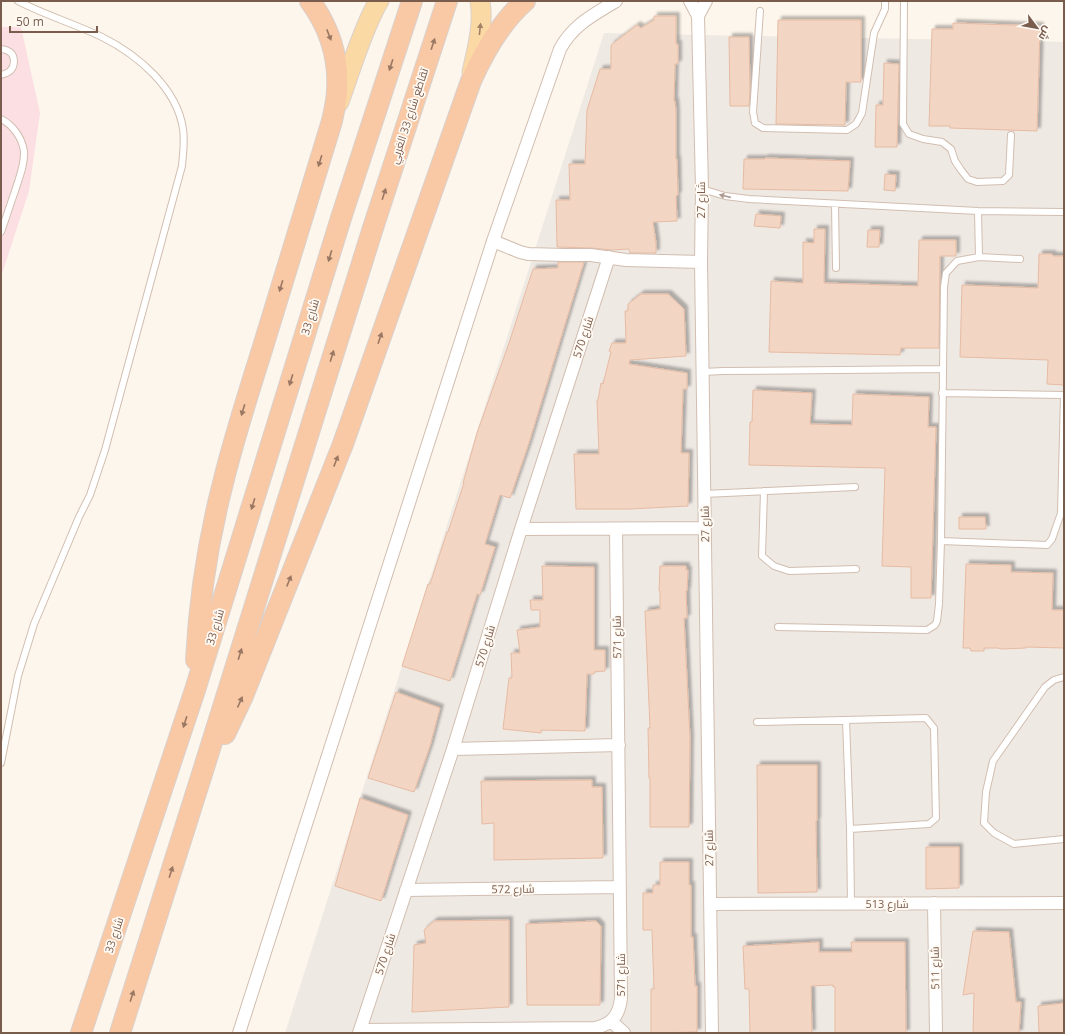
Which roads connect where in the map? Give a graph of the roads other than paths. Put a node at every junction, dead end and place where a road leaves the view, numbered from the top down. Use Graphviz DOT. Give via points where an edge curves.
graph roads {
  1 [pos="18,1"];
  2 [pos="310,1"];
  3 [pos="379,1"];
  4 [pos="412,1"];
  5 [pos="447,1"];
  6 [pos="480,1"];
  7 [pos="525,1"];
  8 [pos="616,1"];
  9 [pos="690,1"];
  10 [pos="706,1"];
  11 [pos="885,1"];
  12 [pos="904,1"];
  13 [pos="760,11"];
  14 [pos="698,16"];
  15 [pos="1,49"];
  16 [pos="1,75"];
  17 [pos="471,81"];
  18 [pos="1,119"];
  19 [pos="332,121"];
  20 [pos="1011,135"];
  21 [pos="702,189"];
  22 [pos="835,204"];
  23 [pos="978,211"];
  24 [pos="1064,212"];
  25 [pos="1,232"];
  26 [pos="493,241"];
  27 [pos="979,257"];
  28 [pos="609,258"];
  29 [pos="1020,258"];
  30 [pos="701,262"];
  31 [pos="836,268"];
  32 [pos="942,369"];
  33 [pos="702,372"];
  34 [pos="942,393"];
  35 [pos="1064,395"];
  36 [pos="855,487"];
  37 [pos="764,491"];
  38 [pos="704,494"];
  39 [pos="705,528"];
  40 [pos="521,529"];
  41 [pos="616,529"];
  42 [pos="941,541"];
  43 [pos="856,569"];
  44 [pos="778,627"];
  45 [pos="1064,677"];
  46 [pos="195,690"];
  47 [pos="846,720"];
  48 [pos="757,722"];
  49 [pos="619,745"];
  50 [pos="453,749"];
  51 [pos="1,763"];
  52 [pos="202,774"];
  53 [pos="850,829"];
  54 [pos="1064,839"];
  55 [pos="620,887"];
  56 [pos="406,890"];
  57 [pos="934,903"];
  58 [pos="1064,903"];
  59 [pos="710,904"];
  60 [pos="851,904"];
  61 [pos="611,1021"];
  62 [pos="359,1031"];
  63 [pos="81,1033"];
  64 [pos="120,1033"];
  65 [pos="239,1033"];
  66 [pos="624,1033"];
  67 [pos="712,1033"];
  68 [pos="936,1033"];
  1 -- 51 [label="lane" via="103,38 147,68 170,94 178,111 183,128 184,147 182,166 105,450 90,495 34,624 18,676"];
  2 -- 19 [label="highway, one-way" via="329,35 336,63 337,92"];
  3 -- 19 [label="main road" via="363,35"];
  4 -- 46 [label="highway, شارع 33, one-way" via="341,218"];
  52 -- 5 [label="highway, تقاطع شارع 33 الغربي, one-way" via="372,231"];
  17 -- 6 [label="main road, one-way" via="481,27"];
  7 -- 17 [label="highway" via="507,20 489,46"];
  8 -- 26 [label="street" via="577,26 560,49"];
  9 -- 14 [label="street, شارع 27"];
  10 -- 14 [label="street, شارع 27"];
  11 -- 13 [label="lane" via="885,9 874,33 862,113 856,124 847,130 763,128 755,123 753,112"];
  12 -- 20 [label="lane" via="903,124 909,134 942,142 951,149 958,166 968,179 977,182 1003,181 1009,175"];
  14 -- 21 [label="street, شارع 27"];
  15 -- 16 [label="lane" via="7,50 13,56 14,64 10,71"];
  52 -- 17 [label="highway, one-way" via="243,696 338,457"];
  18 -- 25 [label="lane" via="14,129 24,151 23,163"];
  19 -- 46 [label="highway, one-way" via="222,483 203,584"];
  22 -- 21 [label="lane, one-way" via="749,199 725,196"];
  21 -- 30 [label="street, شارع 27"];
  22 -- 23 [label="lane"];
  22 -- 31 [label="lane"];
  23 -- 24 [label="lane"];
  23 -- 27 [label="lane"];
  26 -- 28 [label="street" via="528,254 590,255"];
  26 -- 65 [label="street"];
  27 -- 29 [label="lane"];
  27 -- 32 [label="lane" via="957,261 946,273"];
  28 -- 30 [label="street"];
  28 -- 40 [label="street, شارع 570"];
  30 -- 33 [label="street, شارع 27"];
  32 -- 33 [label="lane"];
  32 -- 34 [label="lane"];
  33 -- 38 [label="street, شارع 27"];
  34 -- 35 [label="lane"];
  34 -- 42 [label="lane"];
  35 -- 42 [label="lane" via="1061,513 1052,539 1047,545"];
  36 -- 37 [label="lane"];
  37 -- 38 [label="lane"];
  37 -- 43 [label="lane" via="762,556 774,566 789,571"];
  38 -- 39 [label="street, شارع 27"];
  39 -- 41 [label="street"];
  39 -- 59 [label="street, شارع 27"];
  40 -- 41 [label="street"];
  40 -- 50 [label="street, شارع 570"];
  41 -- 49 [label="street, شارع 571"];
  42 -- 44 [label="lane" via="938,617 935,625 927,630"];
  45 -- 54 [label="lane" via="1054,680 1045,687 993,761 986,792 984,823 994,833 1014,844"];
  46 -- 63 [label="highway, شارع 33, one-way"];
  47 -- 48 [label="lane"];
  47 -- 53 [label="lane"];
  47 -- 53 [label="lane" via="926,718 934,728 936,818 929,824"];
  49 -- 50 [label="street"];
  49 -- 55 [label="street, شارع 571"];
  50 -- 56 [label="street, شارع 570"];
  64 -- 52 [label="highway, one-way"];
  53 -- 60 [label="lane"];
  55 -- 56 [label="street, شارع 572"];
  55 -- 61 [label="street, شارع 571" via="622,998 617,1015"];
  56 -- 62 [label="street, شارع 570"];
  57 -- 58 [label="street, شارع 513"];
  57 -- 60 [label="street, شارع 513"];
  57 -- 68 [label="street, شارع 511"];
  59 -- 60 [label="street, شارع 513"];
  59 -- 67 [label="street, شارع 27"];
  61 -- 62 [label="street" via="595,1028"];
  61 -- 66 [label="street"];
}
